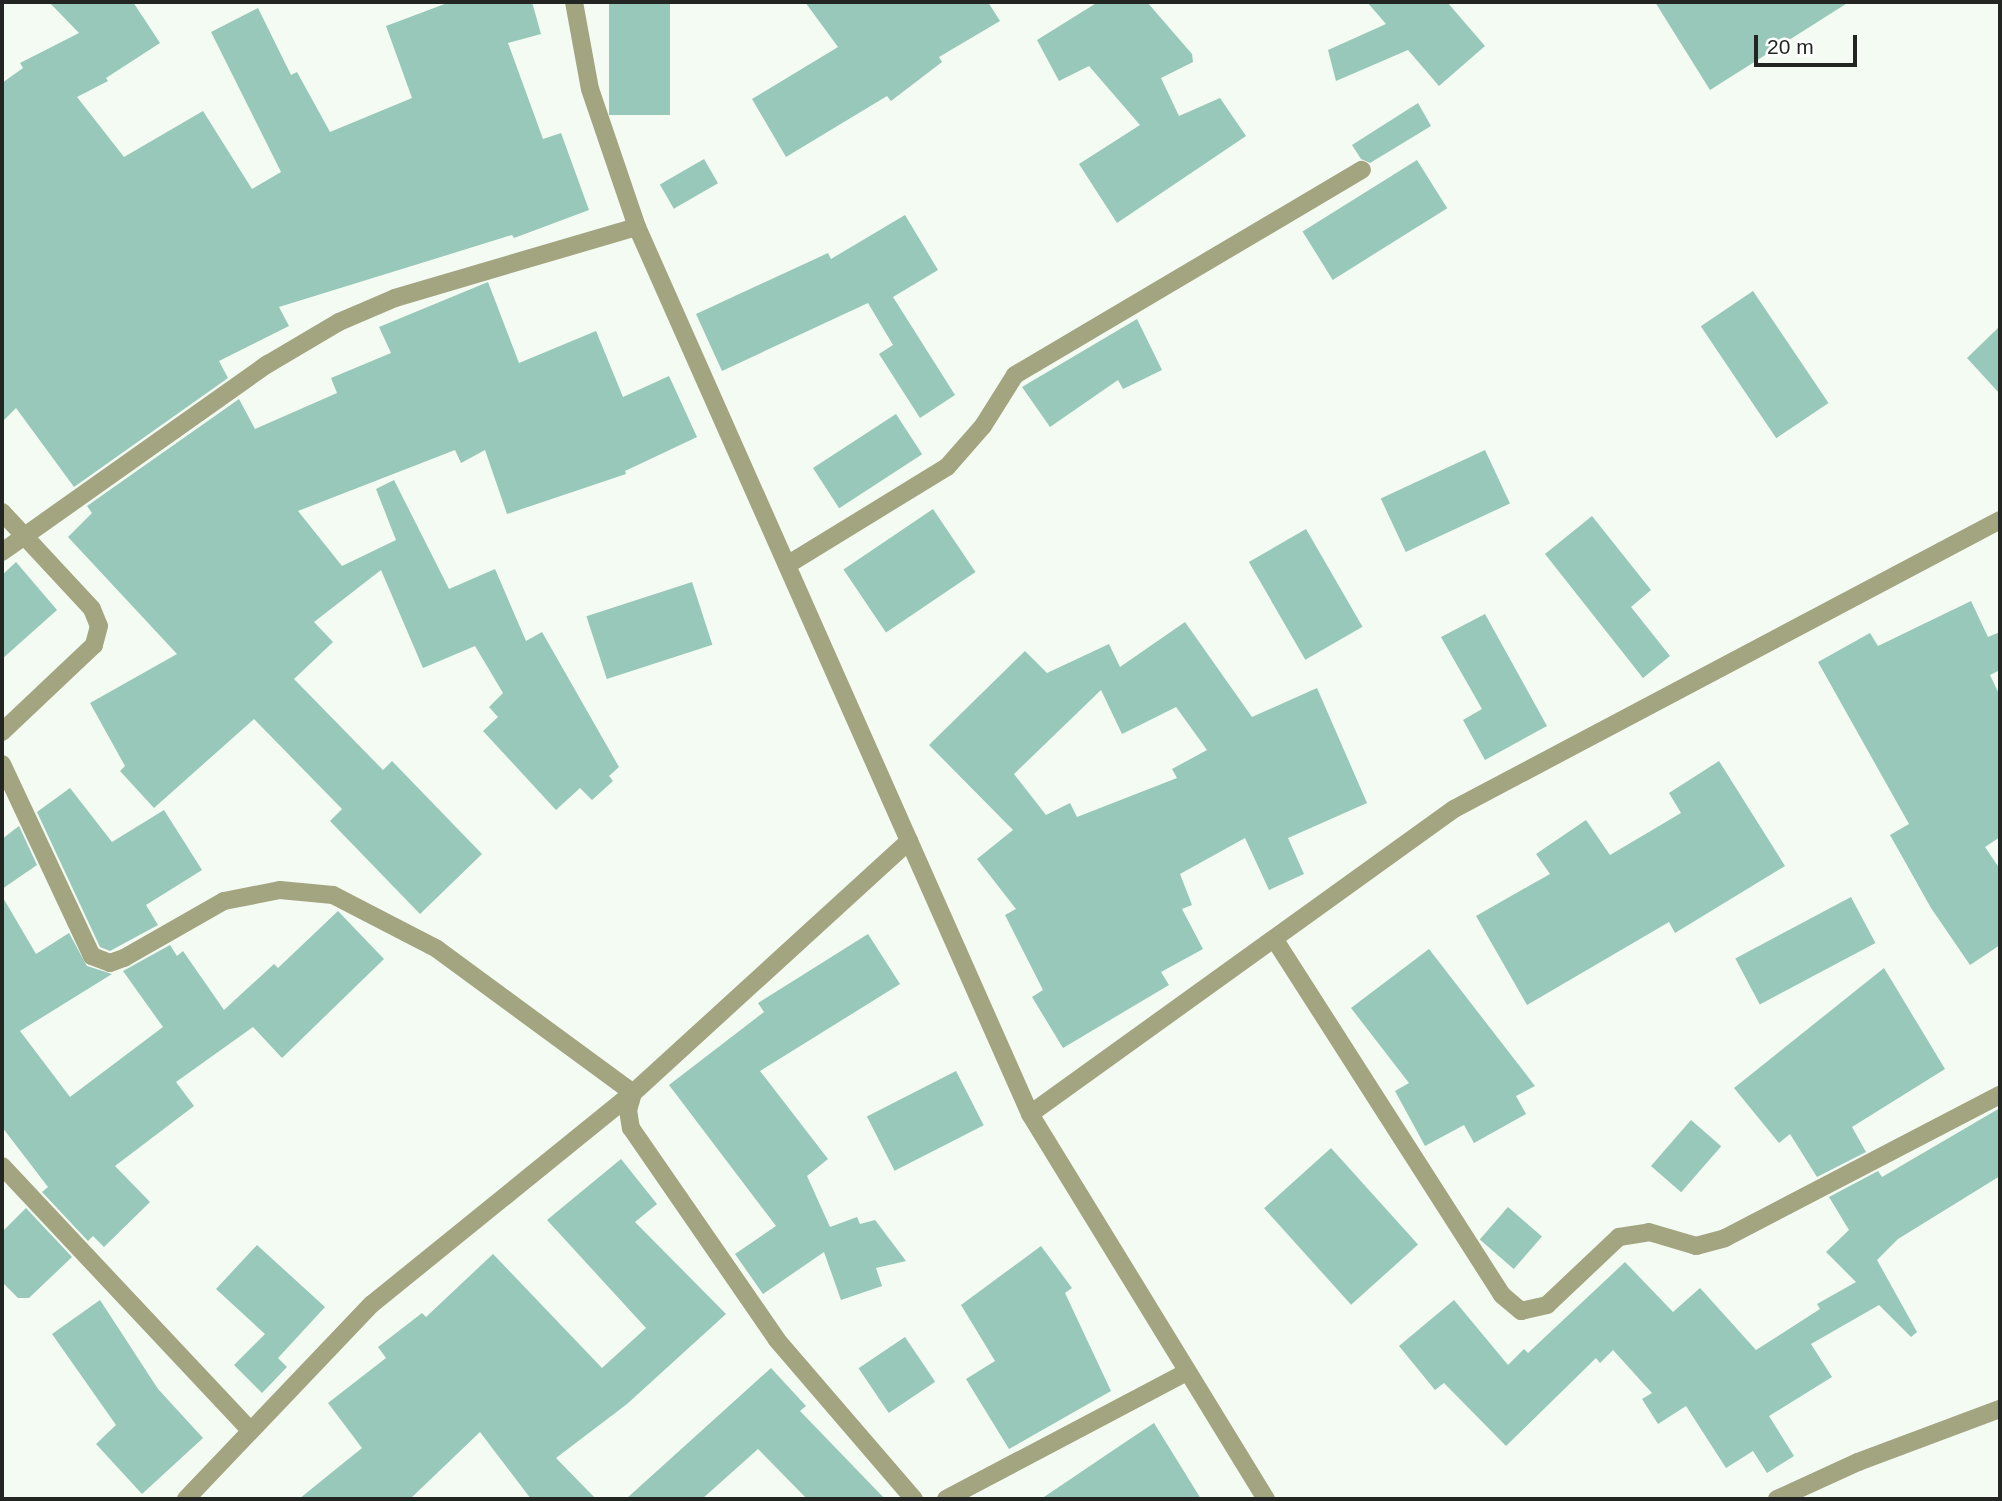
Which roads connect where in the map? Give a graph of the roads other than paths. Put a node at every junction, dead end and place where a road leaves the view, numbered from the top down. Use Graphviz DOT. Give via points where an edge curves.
graph roads {
  1 [pos="574,2"];
  2 [pos="1362,170"];
  3 [pos="637,227"];
  4 [pos="2,512"];
  5 [pos="2000,520"];
  6 [pos="25,535"];
  7 [pos="2,552"];
  8 [pos="787,565"];
  9 [pos="2,732"];
  10 [pos="2,764"];
  11 [pos="909,841"];
  12 [pos="1275,940"];
  13 [pos="633,1093"];
  14 [pos="2000,1095"];
  15 [pos="1030,1114"];
  16 [pos="3,1171"];
  17 [pos="1187,1372"];
  18 [pos="2000,1409"];
  19 [pos="250,1430"];
  20 [pos="186,1499"];
  21 [pos="914,1499"];
  22 [pos="946,1499"];
  23 [pos="1266,1499"];
  24 [pos="1777,1499"];
  1 -- 3 [label="street" via="590,89"];
  2 -- 8 [label="street" via="1015,375 983,426 947,467"];
  3 -- 6 [label="street" via="395,298 338,322 268,364"];
  3 -- 8 [label="street"];
  4 -- 6 [label="street"];
  5 -- 12 [label="street" via="1454,809"];
  6 -- 7 [label="street"];
  6 -- 9 [label="street" via="92,609 99,626 94,645"];
  8 -- 11 [label="street"];
  10 -- 13 [label="street" via="92,956 110,963 124,958 224,901 279,890 333,895 437,949"];
  11 -- 13 [label="street"];
  11 -- 15 [label="street"];
  12 -- 14 [label="street" via="1502,1295 1521,1311 1547,1305 1619,1237 1649,1232 1696,1246 1725,1238"];
  12 -- 15 [label="street"];
  13 -- 19 [label="street" via="372,1304"];
  13 -- 21 [label="street" via="628,1110 631,1128 769,1329"];
  15 -- 17 [label="street"];
  16 -- 19 [label="street"];
  17 -- 22 [label="street"];
  17 -- 23 [label="street"];
  18 -- 24 [label="street" via="1858,1462"];
  19 -- 20 [label="street"];
}
